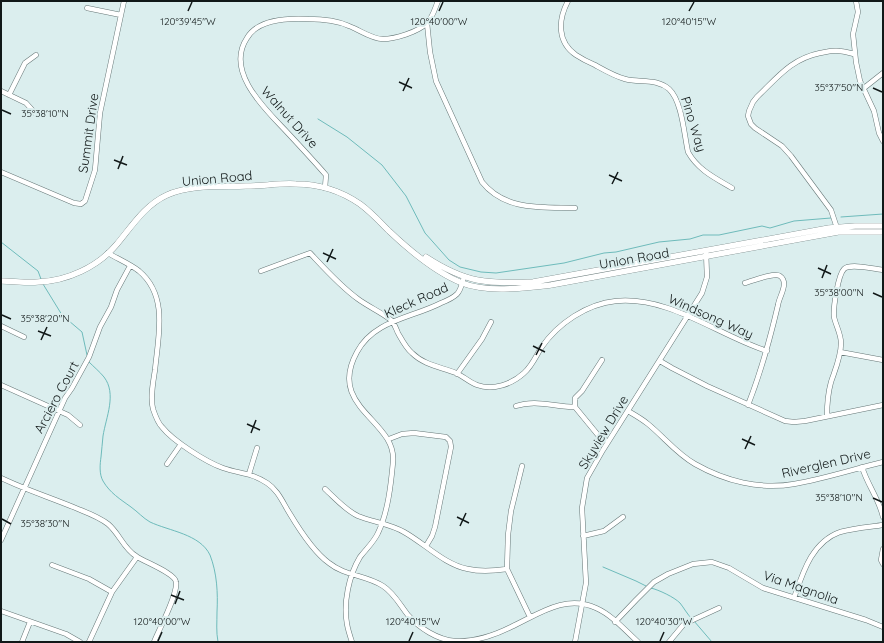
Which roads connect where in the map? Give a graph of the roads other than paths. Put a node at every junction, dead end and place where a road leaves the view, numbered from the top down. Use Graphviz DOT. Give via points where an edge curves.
graph roads {
  1 [pos="124,1"];
  2 [pos="438,1"];
  3 [pos="568,1"];
  4 [pos="856,1"];
  5 [pos="87,8"];
  6 [pos="121,14"];
  7 [pos="427,23"];
  8 [pos="854,54"];
  9 [pos="36,55"];
  10 [pos="883,73"];
  11 [pos="864,88"];
  12 [pos="1,91"];
  13 [pos="9,95"];
  14 [pos="35,113"];
  15 [pos="883,141"];
  16 [pos="1,172"];
  17 [pos="325,188"];
  18 [pos="732,188"];
  19 [pos="575,208"];
  20 [pos="883,226"];
  21 [pos="838,230"];
  22 [pos="883,232"];
  23 [pos="108,253"];
  24 [pos="707,254"];
  25 [pos="130,266"];
  26 [pos="883,270"];
  27 [pos="261,271"];
  28 [pos="463,280"];
  29 [pos="1,281"];
  30 [pos="745,283"];
  31 [pos="688,317"];
  32 [pos="392,321"];
  33 [pos="491,322"];
  34 [pos="1,326"];
  35 [pos="24,337"];
  36 [pos="767,351"];
  37 [pos="840,352"];
  38 [pos="602,360"];
  39 [pos="883,360"];
  40 [pos="660,361"];
  41 [pos="457,374"];
  42 [pos="1,385"];
  43 [pos="748,405"];
  44 [pos="883,405"];
  45 [pos="516,406"];
  46 [pos="575,407"];
  47 [pos="59,411"];
  48 [pos="628,411"];
  49 [pos="827,416"];
  50 [pos="80,425"];
  51 [pos="389,439"];
  52 [pos="608,442"];
  53 [pos="181,444"];
  54 [pos="257,448"];
  55 [pos="883,462"];
  56 [pos="167,464"];
  57 [pos="522,466"];
  58 [pos="862,467"];
  59 [pos="250,474"];
  60 [pos="1,478"];
  61 [pos="24,488"];
  62 [pos="325,489"];
  63 [pos="883,517"];
  64 [pos="623,518"];
  65 [pos="382,523"];
  66 [pos="883,525"];
  67 [pos="583,536"];
  68 [pos="1,540"];
  69 [pos="426,546"];
  70 [pos="883,550"];
  71 [pos="137,557"];
  72 [pos="52,564"];
  73 [pos="883,564"];
  74 [pos="507,569"];
  75 [pos="353,575"];
  76 [pos="112,592"];
  77 [pos="794,598"];
  78 [pos="583,603"];
  79 [pos="719,608"];
  80 [pos="1,611"];
  81 [pos="530,617"];
  82 [pos="30,622"];
  83 [pos="615,622"];
  84 [pos="883,627"];
  85 [pos="22,642"];
  86 [pos="80,642"];
  87 [pos="89,642"];
  88 [pos="154,642"];
  89 [pos="352,642"];
  90 [pos="575,642"];
  91 [pos="638,642"];
  92 [pos="669,642"];
  1 -- 6 [label="street, Summit Drive"];
  2 -- 7 [label="street"];
  3 -- 18 [label="street, Pino Way" via="560,28 561,36 569,50 619,77 658,83 669,89 676,100 688,152 692,159 703,170"];
  4 -- 8 [label="street" via="858,12 853,34"];
  5 -- 6 [label="street"];
  6 -- 16 [label="street, Summit Drive" via="100,113 95,170 85,201 81,204 74,203"];
  7 -- 17 [label="street, Walnut Drive" via="401,36 383,39 337,22 283,20 264,24 246,39 240,59 250,89 326,175"];
  7 -- 19 [label="street" via="436,81 482,182 507,202 525,207"];
  8 -- 11 [label="street"];
  8 -- 21 [label="street" via="838,50 828,51 798,60 757,97 749,111 749,120 755,128 782,146 791,156 831,210"];
  9 -- 13 [label="street" via="25,63"];
  10 -- 11 [label="street"];
  11 -- 15 [label="street"];
  12 -- 13 [label="street"];
  13 -- 14 [label="street" via="26,103"];
  17 -- 23 [label="main road, Union Road" via="308,184 282,184 197,188 167,195 139,216"];
  17 -- 28 [label="main road, Union Road" via="361,205 416,255 434,267"];
  20 -- 21 [label="main road, Union Road"];
  21 -- 22 [label="main road, Union Road"];
  21 -- 24 [label="main road, Union Road"];
  23 -- 25 [label="street"];
  23 -- 29 [label="main road, Union Road" via="84,270 53,280"];
  24 -- 28 [label="main road, Union Road" via="538,286 492,288 476,286"];
  24 -- 31 [label="street, Skyview Drive" via="705,286"];
  25 -- 47 [label="street, Arciero Court" via="100,327 89,357"];
  25 -- 53 [label="street" via="149,281 160,314 152,393 153,409 161,426"];
  26 -- 37 [label="street" via="847,266 842,271 834,309 840,335"];
  27 -- 32 [label="street" via="310,253 341,286"];
  28 -- 32 [label="street, Kleck Road" via="457,294 451,298 422,312"];
  30 -- 36 [label="street" via="775,275 783,281 784,286"];
  31 -- 36 [label="street, Windsong Way"];
  31 -- 40 [label="street, Skyview Drive"];
  31 -- 41 [label="street, Windsong Way" via="667,307 644,302 600,305 580,313 556,330 524,372 512,382 487,387"];
  32 -- 41 [label="street, Windsong Way" via="403,342 417,358"];
  32 -- 51 [label="street, Kleck Road" via="370,335 360,346 352,364 350,382 358,404"];
  33 -- 41 [label="street"];
  34 -- 35 [label="street"];
  36 -- 43 [label="street"];
  37 -- 39 [label="street"];
  37 -- 49 [label="street" via="831,384"];
  38 -- 46 [label="street" via="575,398"];
  40 -- 43 [label="street"];
  40 -- 48 [label="street, Skyview Drive"];
  42 -- 47 [label="street"];
  43 -- 49 [label="street" via="785,421 794,422"];
  44 -- 49 [label="street"];
  45 -- 46 [label="street" via="531,402"];
  46 -- 52 [label="street" via="598,435"];
  47 -- 50 [label="street"];
  47 -- 61 [label="street, Arciero Court"];
  48 -- 52 [label="street, Skyview Drive"];
  48 -- 58 [label="street, Riverglen Drive" via="648,424 694,464 739,482 767,486 794,484"];
  51 -- 65 [label="street, Kleck Road" via="394,458 392,481"];
  51 -- 69 [label="street" via="414,433 446,437 450,441 451,447 435,527"];
  52 -- 67 [label="street, Skyview Drive" via="587,478 582,508"];
  53 -- 56 [label="street"];
  53 -- 59 [label="street" via="213,464"];
  54 -- 59 [label="street"];
  55 -- 58 [label="street, Riverglen Drive"];
  57 -- 74 [label="street" via="511,511"];
  58 -- 63 [label="street"];
  59 -- 75 [label="street" via="270,485 279,495 298,527 328,563 340,571"];
  60 -- 61 [label="street"];
  61 -- 68 [label="street, Arciero Court"];
  61 -- 71 [label="street" via="99,518 109,525"];
  62 -- 65 [label="street" via="358,516"];
  64 -- 67 [label="street" via="604,531"];
  65 -- 69 [label="street" via="403,531"];
  65 -- 75 [label="street, Kleck Road" via="378,534 360,557"];
  66 -- 77 [label="street" via="841,532 825,540 809,561"];
  67 -- 78 [label="street, Skyview Drive" via="586,583"];
  69 -- 74 [label="street" via="456,566 488,571"];
  70 -- 73 [label="street"];
  71 -- 76 [label="street"];
  71 -- 88 [label="street" via="171,574 176,582 170,606"];
  72 -- 76 [label="street" via="89,579"];
  74 -- 81 [label="street"];
  75 -- 81 [label="street" via="384,586 409,617 422,628 438,637 454,641 490,635"];
  75 -- 89 [label="street, Kleck Road" via="346,605 347,624"];
  76 -- 87 [label="street"];
  77 -- 83 [label="street, Via Magnolia" via="763,588 720,564 702,562 680,568 654,582"];
  77 -- 84 [label="street, Via Magnolia"];
  78 -- 81 [label="street" via="561,604"];
  78 -- 83 [label="street" via="605,613"];
  78 -- 90 [label="street, Skyview Drive"];
  79 -- 92 [label="street" via="684,624"];
  80 -- 82 [label="street"];
  82 -- 85 [label="street"];
  82 -- 86 [label="street" via="66,634"];
  83 -- 91 [label="street"];
}
